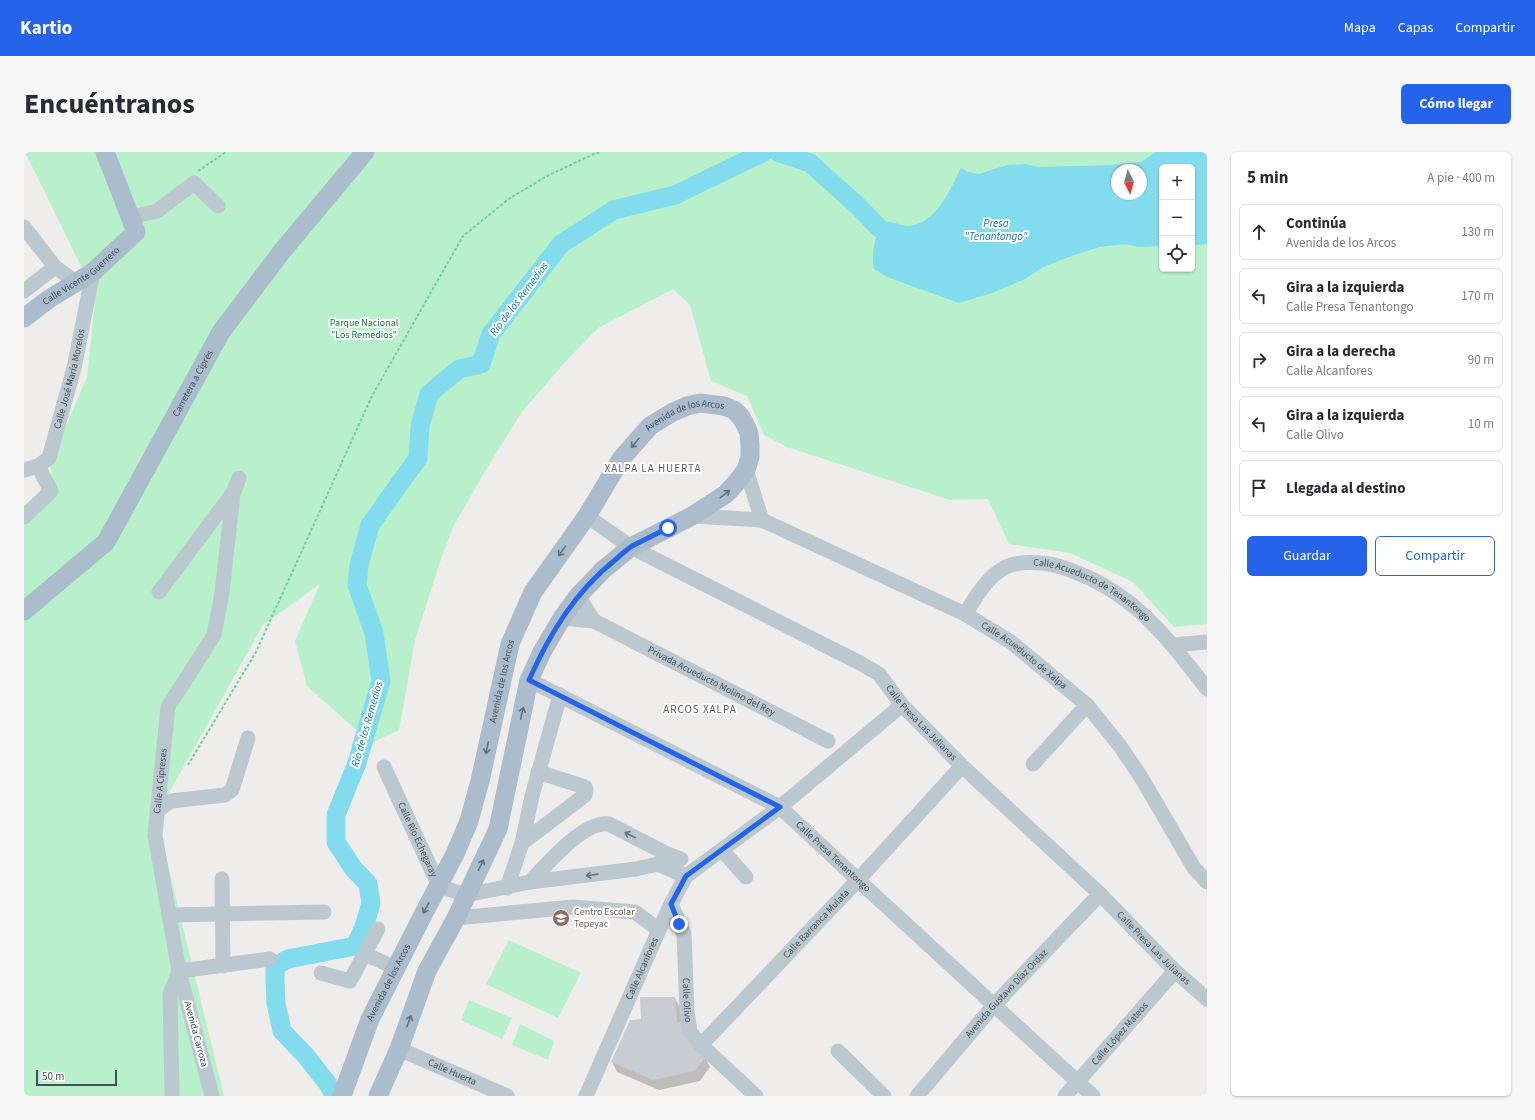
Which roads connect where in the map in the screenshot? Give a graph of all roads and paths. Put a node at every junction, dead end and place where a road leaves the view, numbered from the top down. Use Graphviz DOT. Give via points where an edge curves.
graph roads {
  1 [pos="105,152"];
  2 [pos="365,152"];
  3 [pos="601,152"];
  4 [pos="218,206"];
  5 [pos="134,225"];
  6 [pos="24,227"];
  7 [pos="55,267"];
  8 [pos="93,272"];
  9 [pos="76,282"];
  10 [pos="24,291"];
  11 [pos="24,318"];
  12 [pos="31,468"];
  13 [pos="746,470"];
  14 [pos="240,478"];
  15 [pos="232,494"];
  16 [pos="587,516"];
  17 [pos="692,516"];
  18 [pos="24,517"];
  19 [pos="762,520"];
  20 [pos="631,547"];
  21 [pos="159,592"];
  22 [pos="578,596"];
  23 [pos="24,611"];
  24 [pos="965,614"];
  25 [pos="562,618"];
  26 [pos="594,621"];
  27 [pos="1207,642"];
  28 [pos="1173,645"];
  29 [pos="529,680"];
  30 [pos="1207,689"];
  31 [pos="560,695"];
  32 [pos="902,705"];
  33 [pos="1086,705"];
  34 [pos="248,738"];
  35 [pos="828,741"];
  36 [pos="1032,764"];
  37 [pos="188,765"];
  38 [pos="962,766"];
  39 [pos="384,767"];
  40 [pos="538,772"];
  41 [pos="780,807"];
  42 [pos="156,811"];
  43 [pos="522,843"];
  44 [pos="722,850"];
  45 [pos="662,858"];
  46 [pos="681,859"];
  47 [pos="686,876"];
  48 [pos="746,877"];
  49 [pos="222,879"];
  50 [pos="858,880"];
  51 [pos="530,882"];
  52 [pos="1207,882"];
  53 [pos="439,886"];
  54 [pos="507,888"];
  55 [pos="1100,894"];
  56 [pos="466,896"];
  57 [pos="671,904"];
  58 [pos="324,912"];
  59 [pos="169,915"];
  60 [pos="222,915"];
  61 [pos="456,918"];
  62 [pos="378,929"];
  63 [pos="659,930"];
  64 [pos="365,954"];
  65 [pos="270,959"];
  66 [pos="399,962"];
  67 [pos="223,966"];
  68 [pos="179,971"];
  69 [pos="428,971"];
  70 [pos="1175,972"];
  71 [pos="321,973"];
  72 [pos="1207,999"];
  73 [pos="994,1005"];
  74 [pos="701,1045"];
  75 [pos="399,1049"];
  76 [pos="838,1051"];
  77 [pos="1079,1082"];
  78 [pos="343,1093"];
  79 [pos="172,1096"];
  80 [pos="212,1096"];
  81 [pos="378,1096"];
  82 [pos="506,1096"];
  83 [pos="586,1096"];
  84 [pos="756,1096"];
  85 [pos="884,1096"];
  86 [pos="917,1096"];
  87 [pos="1065,1096"];
  88 [pos="1093,1096"];
  1 -- 5 [label="main road"];
  2 -- 23 [label="main road, Carretera a Ciprés" via="283,250 221,332 106,542"];
  3 -- 37 [label="path" via="549,175 510,198 463,236 372,396 256,652"];
  4 -- 5 [label="street, Calle Vicente Guerrero" via="194,182 157,211"];
  5 -- 8 [label="main road, Calle Vicente Guerrero"];
  6 -- 7 [label="street"];
  7 -- 9 [label="street"];
  7 -- 10 [label="street"];
  8 -- 9 [label="main road, Calle Vicente Guerrero"];
  8 -- 12 [label="street, Calle José María Morelos" via="74,368 49,458"];
  9 -- 11 [label="main road, Calle Vicente Guerrero"];
  12 -- 18 [label="street" via="51,491"];
  13 -- 16 [label="main road, Avenida de los Arcos, one-way" via="750,457 749,433 741,417 734,410 718,405 700,403 687,406 650,426 621,459"];
  17 -- 13 [label="main road, Avenida de los Arcos, one-way" via="726,494"];
  13 -- 19 [label="street"];
  14 -- 15 [label="street, Calle A Cipreses"];
  15 -- 21 [label="street"];
  15 -- 42 [label="street, Calle A Cipreses" via="222,593 214,635 168,707"];
  16 -- 20 [label="street, Calle Presa Las Julianas"];
  16 -- 53 [label="main road, Avenida de los Arcos, one-way" via="533,592 510,644 469,821"];
  17 -- 19 [label="street, Calle Acueducto de Xalpa"];
  17 -- 20 [label="main road, Avenida de los Arcos"];
  19 -- 24 [label="street, Calle Acueducto de Xalpa"];
  20 -- 22 [label="main road, Avenida de los Arcos" via="602,570"];
  20 -- 32 [label="street, Calle Presa Las Julianas" via="879,674"];
  22 -- 25 [label="main road, Avenida de los Arcos"];
  22 -- 26 [label="street"];
  24 -- 28 [label="street, Calle Acueducto de Tenantongo" via="988,580 1005,568 1025,563 1047,563 1074,571 1102,584 1132,604"];
  24 -- 33 [label="street, Calle Acueducto de Xalpa" via="1011,642"];
  25 -- 26 [label="street, Privada Acueducto Molino del Rey"];
  25 -- 29 [label="main road, Avenida de los Arcos" via="542,650"];
  26 -- 35 [label="street, Privada Acueducto Molino del Rey"];
  27 -- 28 [label="street"];
  28 -- 30 [label="street, Calle Acueducto de Tenantongo"];
  29 -- 31 [label="street, Calle Presa Tenantongo"];
  56 -- 29 [label="main road, Avenida de los Arcos, one-way" via="498,829"];
  31 -- 40 [label="street"];
  31 -- 41 [label="street, Calle Presa Tenantongo"];
  32 -- 38 [label="street, Calle Presa Las Julianas"];
  32 -- 41 [label="street, Calle Alcanfores"];
  33 -- 36 [label="street"];
  33 -- 52 [label="street, Calle Acueducto de Xalpa" via="1120,746 1194,868"];
  34 -- 42 [label="street" via="232,790 225,795 171,802"];
  38 -- 50 [label="street, Calle Barranca Mulata"];
  38 -- 55 [label="street, Calle Presa Las Julianas"];
  39 -- 53 [label="street, Calle Río Echegaray"];
  40 -- 43 [label="street"];
  40 -- 43 [label="street" via="585,787 585,795"];
  41 -- 44 [label="street, Calle Alcanfores"];
  41 -- 50 [label="street, Calle Presa Tenantongo"];
  42 -- 59 [label="street, Calle A Cipreses" via="155,835"];
  43 -- 54 [label="street"];
  44 -- 47 [label="street, Calle Alcanfores"];
  44 -- 48 [label="street"];
  45 -- 46 [label="street"];
  45 -- 47 [label="street"];
  45 -- 51 [label="street, one-way" via="636,869"];
  45 -- 51 [label="street, one-way" via="609,824 604,824 570,841"];
  47 -- 57 [label="street, Calle Alcanfores"];
  49 -- 60 [label="street"];
  50 -- 73 [label="street, Calle Presa Tenantongo"];
  50 -- 74 [label="street, Calle Barranca Mulata"];
  51 -- 54 [label="street"];
  53 -- 56 [label="street, Calle Río Echegaray"];
  53 -- 66 [label="main road, Avenida de los Arcos, one-way"];
  54 -- 56 [label="street"];
  55 -- 70 [label="street, Calle Presa Las Julianas"];
  55 -- 73 [label="street, Avenida Gustavo Díaz Ordaz"];
  56 -- 61 [label="main road, Avenida de los Arcos"];
  57 -- 63 [label="street, Calle Alcanfores"];
  57 -- 74 [label="street, Calle Olivo" via="684,934 690,1032"];
  58 -- 60 [label="street"];
  59 -- 60 [label="street"];
  59 -- 68 [label="street, Calle A Cipreses"];
  60 -- 67 [label="street"];
  61 -- 63 [label="street" via="573,907 635,912"];
  61 -- 69 [label="main road, Avenida de los Arcos"];
  62 -- 64 [label="street"];
  63 -- 83 [label="street, Calle Alcanfores"];
  64 -- 66 [label="street"];
  64 -- 71 [label="street" via="350,981"];
  65 -- 67 [label="street"];
  66 -- 69 [label="main road"];
  66 -- 78 [label="main road, Avenida de los Arcos" via="370,1019"];
  67 -- 68 [label="street"];
  68 -- 79 [label="street" via="170,994"];
  68 -- 80 [label="street, Avenida Carroza"];
  75 -- 69 [label="main road, Avenida de los Arcos, one-way"];
  70 -- 72 [label="street, Calle Presa Las Julianas"];
  70 -- 77 [label="street, Calle López Mateos"];
  73 -- 77 [label="street, Calle Presa Tenantongo"];
  73 -- 86 [label="street, Avenida Gustavo Díaz Ordaz"];
  74 -- 84 [label="street, Calle Olivo"];
  75 -- 81 [label="main road, Avenida de los Arcos"];
  75 -- 82 [label="street, Calle Huerta"];
  76 -- 85 [label="street"];
  77 -- 87 [label="street, Calle López Mateos"];
  77 -- 88 [label="street, Calle Presa Tenantongo"];
}
